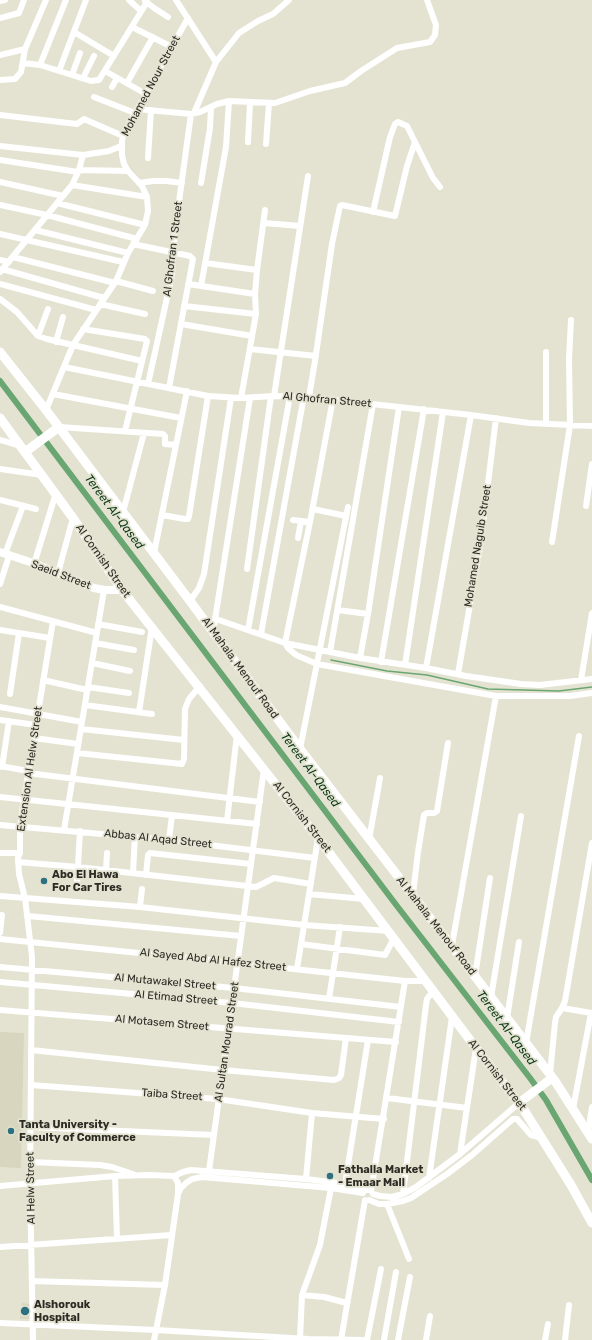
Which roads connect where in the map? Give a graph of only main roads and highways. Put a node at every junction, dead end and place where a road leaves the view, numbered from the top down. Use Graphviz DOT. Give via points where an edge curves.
graph roads {
  1 [pos="0,352"];
  2 [pos="0,418"];
  3 [pos="57,429"];
  4 [pos="26,448"];
  5 [pos="551,1076"];
  6 [pos="519,1103"];
  7 [pos="590,1136"];
  8 [pos="592,1223"];
  1 -- 3 [label="main road, Al Mahala, Menouf Road" via="46,410"];
  2 -- 4 [label="main road, Al Cornish Street"];
  3 -- 4 [label="main road"];
  3 -- 5 [label="main road, Al Mahala, Menouf Road" via="123,512 369,840"];
  4 -- 6 [label="main road, Al Cornish Street" via="122,590 318,838"];
  5 -- 6 [label="main road"];
  5 -- 7 [label="main road, Al Mahala, Menouf Road"];
  6 -- 8 [label="main road, Al Cornish Street"];
}
